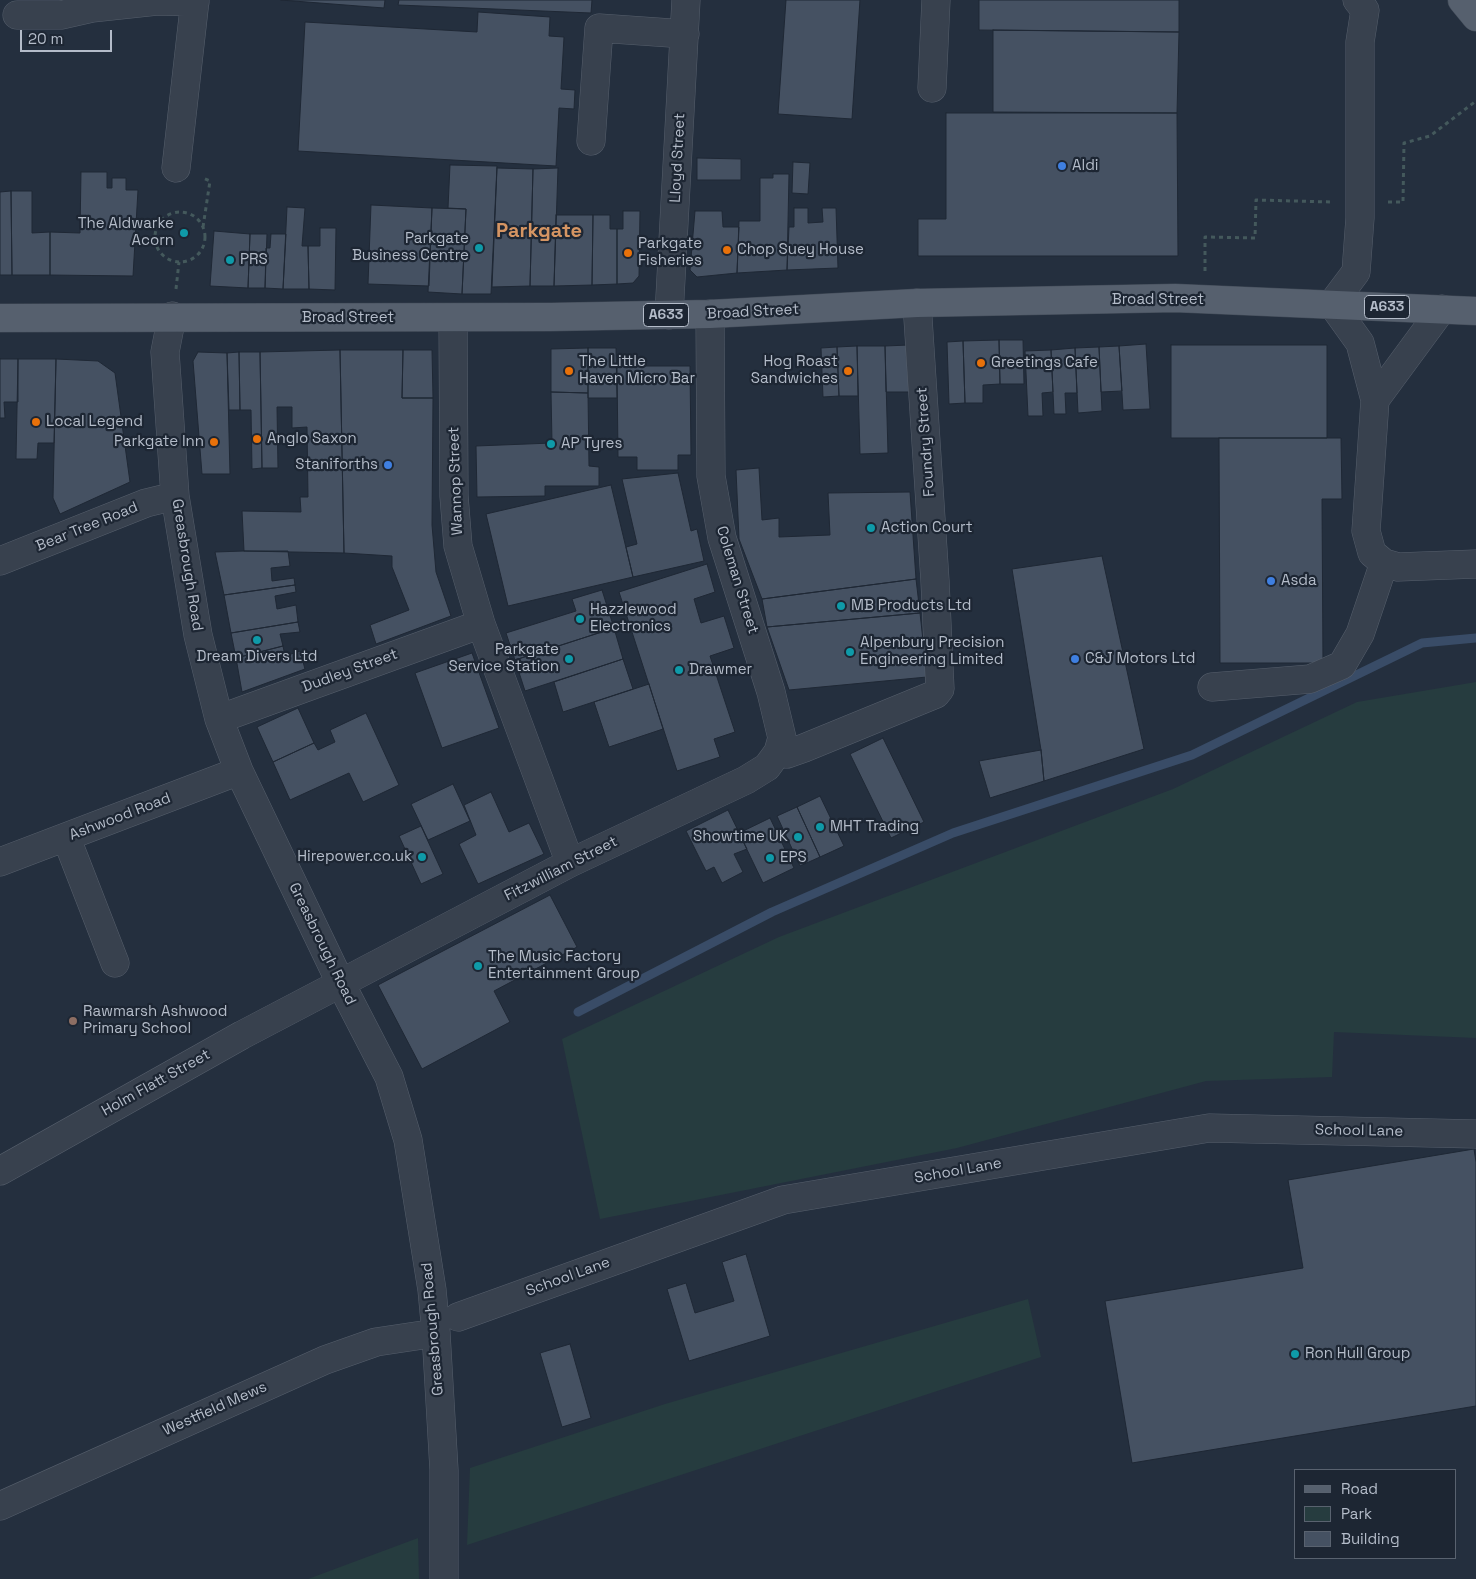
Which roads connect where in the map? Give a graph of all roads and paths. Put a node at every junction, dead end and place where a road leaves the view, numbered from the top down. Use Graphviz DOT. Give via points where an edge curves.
graph roads {
  1 [pos="686,0"];
  2 [pos="936,0"];
  3 [pos="1462,0"];
  4 [pos="195,1"];
  5 [pos="92,4"];
  6 [pos="1361,5"];
  7 [pos="17,15"];
  8 [pos="1476,16"];
  9 [pos="684,34"];
  10 [pos="932,88"];
  11 [pos="1476,101"];
  12 [pos="591,141"];
  13 [pos="176,168"];
  14 [pos="1360,202"];
  15 [pos="203,227"];
  16 [pos="1204,299"];
  17 [pos="917,304"];
  18 [pos="1332,304"];
  19 [pos="1442,309"];
  20 [pos="1476,311"];
  21 [pos="710,314"];
  22 [pos="669,315"];
  23 [pos="172,316"];
  24 [pos="0,318"];
  25 [pos="453,319"];
  26 [pos="1375,400"];
  27 [pos="175,496"];
  28 [pos="0,561"];
  29 [pos="1384,563"];
  30 [pos="1476,564"];
  31 [pos="481,624"];
  32 [pos="1212,687"];
  33 [pos="219,719"];
  34 [pos="778,752"];
  35 [pos="239,771"];
  36 [pos="66,837"];
  37 [pos="0,862"];
  38 [pos="570,863"];
  39 [pos="115,964"];
  40 [pos="340,984"];
  41 [pos="1476,1134"];
  42 [pos="0,1171"];
  43 [pos="458,1317"];
  44 [pos="436,1333"];
  45 [pos="0,1506"];
  46 [pos="444,1570"];
  1 -- 9 [label="street, Lloyd Street"];
  2 -- 10 [label="street"];
  3 -- 8 [label="main road"];
  4 -- 5 [label="street"];
  4 -- 13 [label="street"];
  5 -- 7 [label="street" via="61,15"];
  6 -- 14 [label="street"];
  9 -- 12 [label="street" via="599,28"];
  9 -- 22 [label="street, Lloyd Street"];
  11 -- 14 [label="path" via="1430,136 1404,143 1403,202"];
  13 -- 15 [label="path" via="210,181"];
  14 -- 16 [label="path" via="1256,200 1255,238 1205,237"];
  14 -- 18 [label="street" via="1356,272"];
  15 -- 15 [label="path" via="187,213 171,213 158,224 154,240 156,248 161,255 176,262 192,260 203,247"];
  16 -- 17 [label="main road, Broad Street / A633"];
  16 -- 18 [label="main road, Broad Street / A633"];
  17 -- 21 [label="main road, Broad Street / A633"];
  17 -- 34 [label="street, Foundry Street" via="942,682 936,694 804,748 787,754"];
  18 -- 19 [label="main road, Broad Street / A633"];
  18 -- 26 [label="street" via="1360,344"];
  19 -- 20 [label="main road, Broad Street / A633"];
  19 -- 26 [label="street"];
  21 -- 22 [label="main road, Broad Street / A633"];
  21 -- 34 [label="street, Coleman Street" via="711,476 722,538 771,692 782,738"];
  22 -- 25 [label="main road, Broad Street / A633"];
  23 -- 24 [label="main road, Broad Street / A633"];
  23 -- 25 [label="main road, Broad Street / A633"];
  23 -- 27 [label="street, Greasbrough Road" via="165,352"];
  25 -- 31 [label="street, Wannop Street" via="454,496 458,546"];
  26 -- 29 [label="street" via="1366,530 1372,554"];
  27 -- 28 [label="street, Bear Tree Road" via="146,503"];
  27 -- 33 [label="street, Greasbrough Road" via="198,635"];
  29 -- 30 [label="street" via="1398,567"];
  29 -- 32 [label="street" via="1360,634 1342,665 1310,679"];
  31 -- 33 [label="street, Dudley Street"];
  31 -- 38 [label="street, Wannop Street"];
  33 -- 35 [label="street, Greasbrough Road"];
  34 -- 38 [label="street, Fitzwilliam Street" via="767,768 746,780"];
  35 -- 36 [label="street, Ashwood Road"];
  35 -- 40 [label="street, Greasbrough Road"];
  36 -- 37 [label="street, Ashwood Road"];
  36 -- 39 [label="street"];
  38 -- 40 [label="street, Fitzwilliam Street"];
  40 -- 42 [label="street, Holm Flatt Street" via="242,1035"];
  40 -- 44 [label="street, Greasbrough Road" via="389,1077 408,1140"];
  41 -- 43 [label="street, School Lane" via="1209,1128 783,1200"];
  44 -- 45 [label="street, Westfield Mews" via="376,1342 325,1360"];
  44 -- 46 [label="street, Greasbrough Road" via="444,1470"];
}
